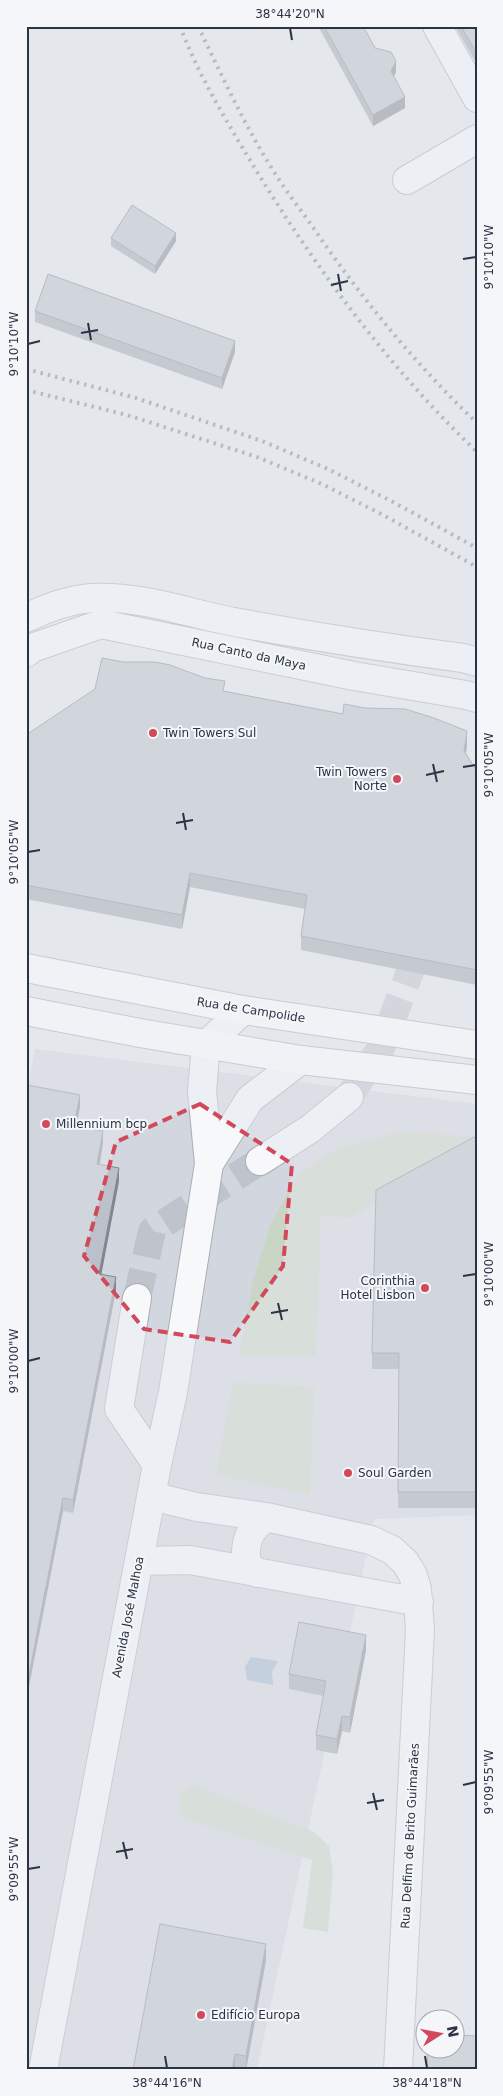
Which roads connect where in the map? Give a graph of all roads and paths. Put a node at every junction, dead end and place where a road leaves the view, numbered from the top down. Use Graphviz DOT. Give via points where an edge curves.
graph roads {
  1 [pos="438,26"];
  2 [pos="477,98"];
  3 [pos="477,140"];
  4 [pos="407,180"];
  5 [pos="26,618"];
  6 [pos="26,653"];
  7 [pos="477,662"];
  8 [pos="477,698"];
  9 [pos="26,968"];
  10 [pos="243,1010"];
  11 [pos="26,1011"];
  12 [pos="206,1045"];
  13 [pos="477,1045"];
  14 [pos="302,1060"];
  15 [pos="477,1080"];
  16 [pos="349,1097"];
  17 [pos="260,1161"];
  18 [pos="210,1164"];
  19 [pos="137,1298"];
  20 [pos="157,1465"];
  21 [pos="151,1496"];
  22 [pos="266,1518"];
  23 [pos="139,1561"];
  24 [pos="257,1573"];
  25 [pos="419,1602"];
  26 [pos="43,2070"];
  27 [pos="398,2070"];
  1 -- 2 [label="street"];
  3 -- 4 [label="street"];
  5 -- 7 [label="street" via="58,605 91,598 141,601 240,623"];
  6 -- 8 [label="street, Rua Canto da Maya" via="101,624"];
  9 -- 10 [label="main road, Rua de Campolide"];
  10 -- 12 [label="street"];
  10 -- 13 [label="main road, Rua de Campolide"];
  11 -- 12 [label="main road"];
  12 -- 14 [label="main road"];
  12 -- 18 [label="street, Avenida José Malhoa" via="202,1091"];
  14 -- 15 [label="main road"];
  14 -- 18 [label="street, Avenida José Malhoa" via="250,1098"];
  16 -- 17 [label="street"];
  18 -- 20 [label="street, Avenida José Malhoa" via="173,1392"];
  19 -- 20 [label="street" via="118,1408"];
  20 -- 21 [label="street, Avenida José Malhoa"];
  21 -- 22 [label="street, Rua Delfim de Brito Guimarães"];
  21 -- 23 [label="street, Avenida José Malhoa"];
  22 -- 24 [label="street" via="253,1528 245,1545 246,1563"];
  22 -- 25 [label="street, Rua Delfim de Brito Guimarães" via="371,1540 392,1550 413,1575"];
  23 -- 24 [label="street" via="190,1560"];
  23 -- 26 [label="street, Avenida José Malhoa"];
  24 -- 25 [label="street"];
  25 -- 27 [label="street, Rua Delfim de Brito Guimarães"];
}
